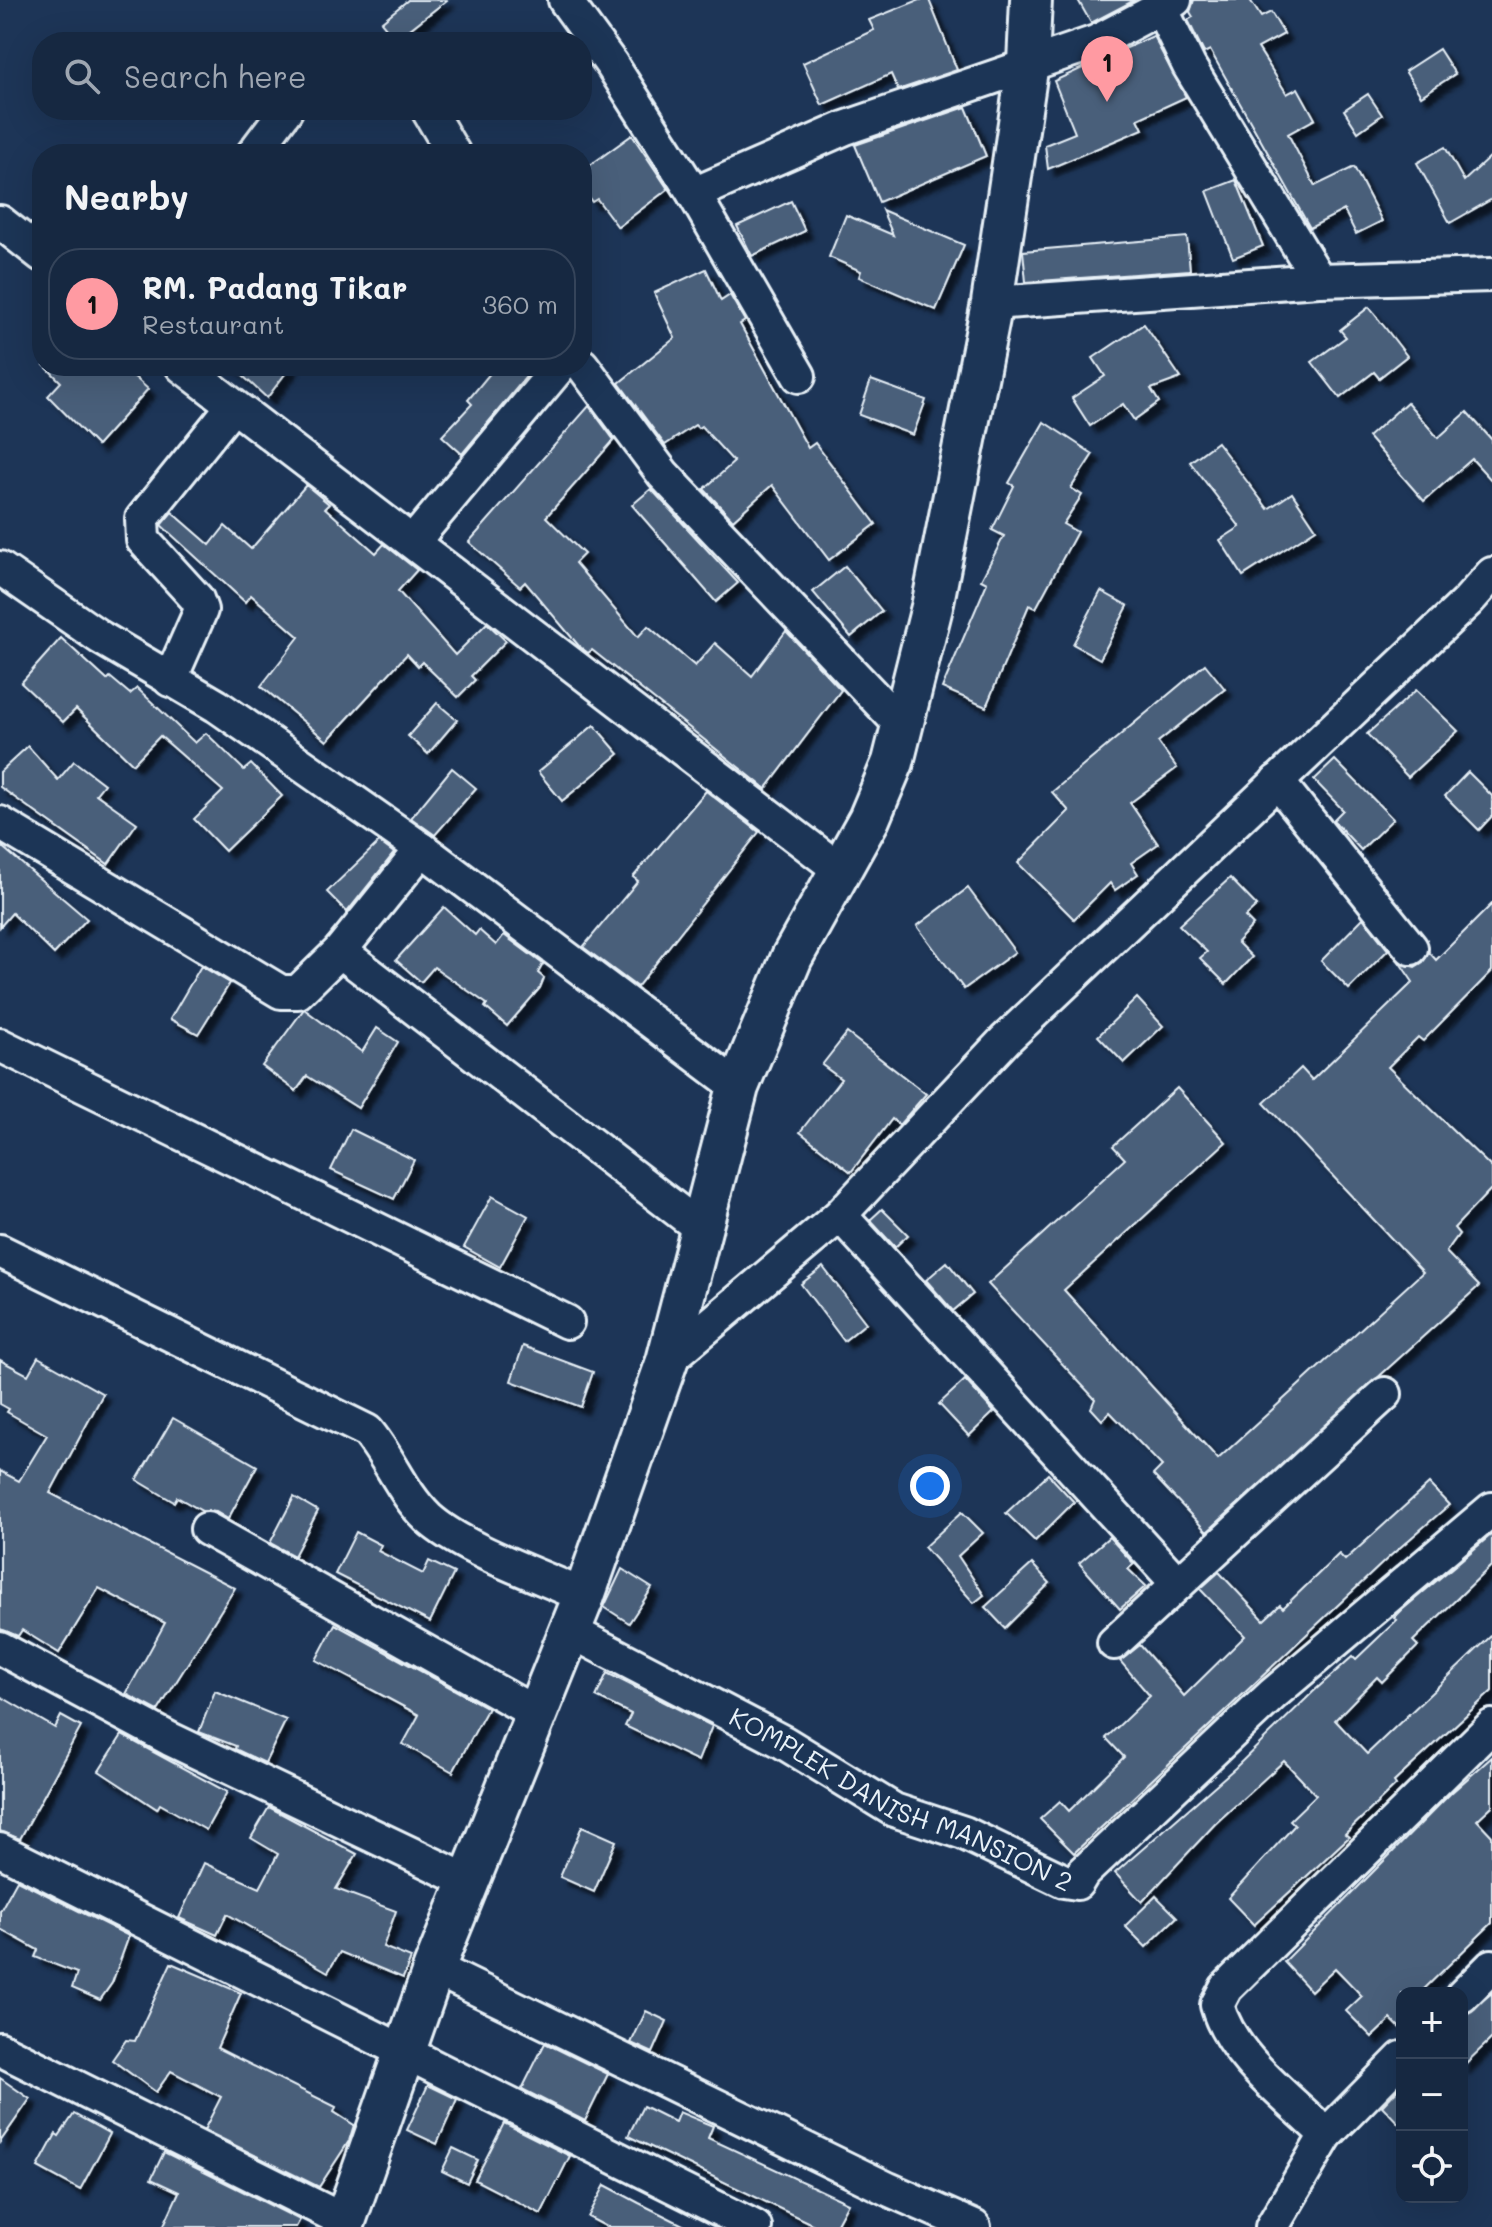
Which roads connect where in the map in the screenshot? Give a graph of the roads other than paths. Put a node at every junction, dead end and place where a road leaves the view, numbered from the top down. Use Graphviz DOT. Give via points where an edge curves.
graph roads {
  1 [pos="565,0"];
  2 [pos="1031,0"];
  3 [pos="1168,4"];
  4 [pos="588,32"];
  5 [pos="592,37"];
  6 [pos="1028,63"];
  7 [pos="278,120"];
  8 [pos="434,120"];
  9 [pos="260,144"];
  10 [pos="448,144"];
  11 [pos="694,194"];
  12 [pos="0,222"];
  13 [pos="32,247"];
  14 [pos="1492,275"];
  15 [pos="1319,280"];
  16 [pos="992,303"];
  17 [pos="195,376"];
  18 [pos="552,376"];
  19 [pos="590,376"];
  20 [pos="799,376"];
  21 [pos="233,406"];
  22 [pos="413,542"];
  23 [pos="0,568"];
  24 [pos="1492,574"];
  25 [pos="170,680"];
  26 [pos="902,726"];
  27 [pos="1277,781"];
  28 [pos="0,823"];
  29 [pos="422,849"];
  30 [pos="840,870"];
  31 [pos="1411,948"];
  32 [pos="340,951"];
  33 [pos="0,1045"];
  34 [pos="738,1087"];
  35 [pos="840,1215"];
  36 [pos="703,1230"];
  37 [pos="0,1251"];
  38 [pos="567,1322"];
  39 [pos="667,1361"];
  40 [pos="1385,1394"];
  41 [pos="1492,1509"];
  42 [pos="207,1529"];
  43 [pos="1178,1584"];
  44 [pos="577,1613"];
  45 [pos="1114,1643"];
  46 [pos="0,1648"];
  47 [pos="537,1714"];
  48 [pos="1492,1726"];
  49 [pos="0,1850"];
  50 [pos="470,1882"];
  51 [pos="1492,1966"];
  52 [pos="434,1968"];
  53 [pos="1468,1990"];
  54 [pos="0,2049"];
  55 [pos="406,2051"];
  56 [pos="1401,2059"];
  57 [pos="1326,2135"];
  58 [pos="344,2224"];
  59 [pos="755,2227"];
  60 [pos="974,2227"];
  61 [pos="1272,2227"];
  1 -- 4 [label="street"];
  2 -- 6 [label="main road"];
  3 -- 6 [label="street" via="1096,42"];
  3 -- 15 [label="street" via="1189,66"];
  5 -- 11 [label="street"];
  6 -- 11 [label="street" via="845,128"];
  6 -- 16 [label="main road"];
  7 -- 9 [label="street"];
  8 -- 10 [label="street"];
  11 -- 20 [label="street"];
  12 -- 13 [label="street"];
  14 -- 15 [label="street"];
  15 -- 16 [label="street"];
  16 -- 26 [label="main road" via="932,607"];
  17 -- 21 [label="street"];
  18 -- 22 [label="street"];
  19 -- 26 [label="street" via="663,474"];
  21 -- 22 [label="street"];
  21 -- 25 [label="street" via="142,519 143,540 201,610"];
  22 -- 30 [label="street"];
  23 -- 25 [label="street"];
  24 -- 27 [label="street"];
  25 -- 29 [label="street" via="217,706"];
  26 -- 30 [label="main road" via="881,793"];
  27 -- 31 [label="street"];
  27 -- 35 [label="street" via="1005,1040"];
  28 -- 32 [label="street" via="281,992 298,992"];
  29 -- 32 [label="street"];
  29 -- 34 [label="street"];
  30 -- 34 [label="main road" via="792,957"];
  32 -- 36 [label="street"];
  33 -- 38 [label="street"];
  34 -- 36 [label="main road"];
  35 -- 39 [label="street"];
  35 -- 43 [label="street"];
  36 -- 39 [label="main road"];
  37 -- 44 [label="street" via="367,1431 429,1518"];
  39 -- 44 [label="main road"];
  40 -- 43 [label="street"];
  41 -- 44 [label="street, KOMPLEK DANISH MANSION 2" via="1273,1694 1077,1883 964,1833 894,1810"];
  42 -- 47 [label="street"];
  43 -- 45 [label="street"];
  44 -- 47 [label="main road"];
  46 -- 50 [label="street" via="170,1739"];
  47 -- 50 [label="main road"];
  48 -- 57 [label="street" via="1226,1988 1217,2005 1235,2045"];
  49 -- 55 [label="street"];
  50 -- 52 [label="main road"];
  51 -- 53 [label="street"];
  52 -- 55 [label="main road"];
  52 -- 60 [label="street"];
  54 -- 58 [label="street"];
  55 -- 58 [label="main road"];
  55 -- 59 [label="street"];
  56 -- 57 [label="street"];
  57 -- 61 [label="street"];
}
